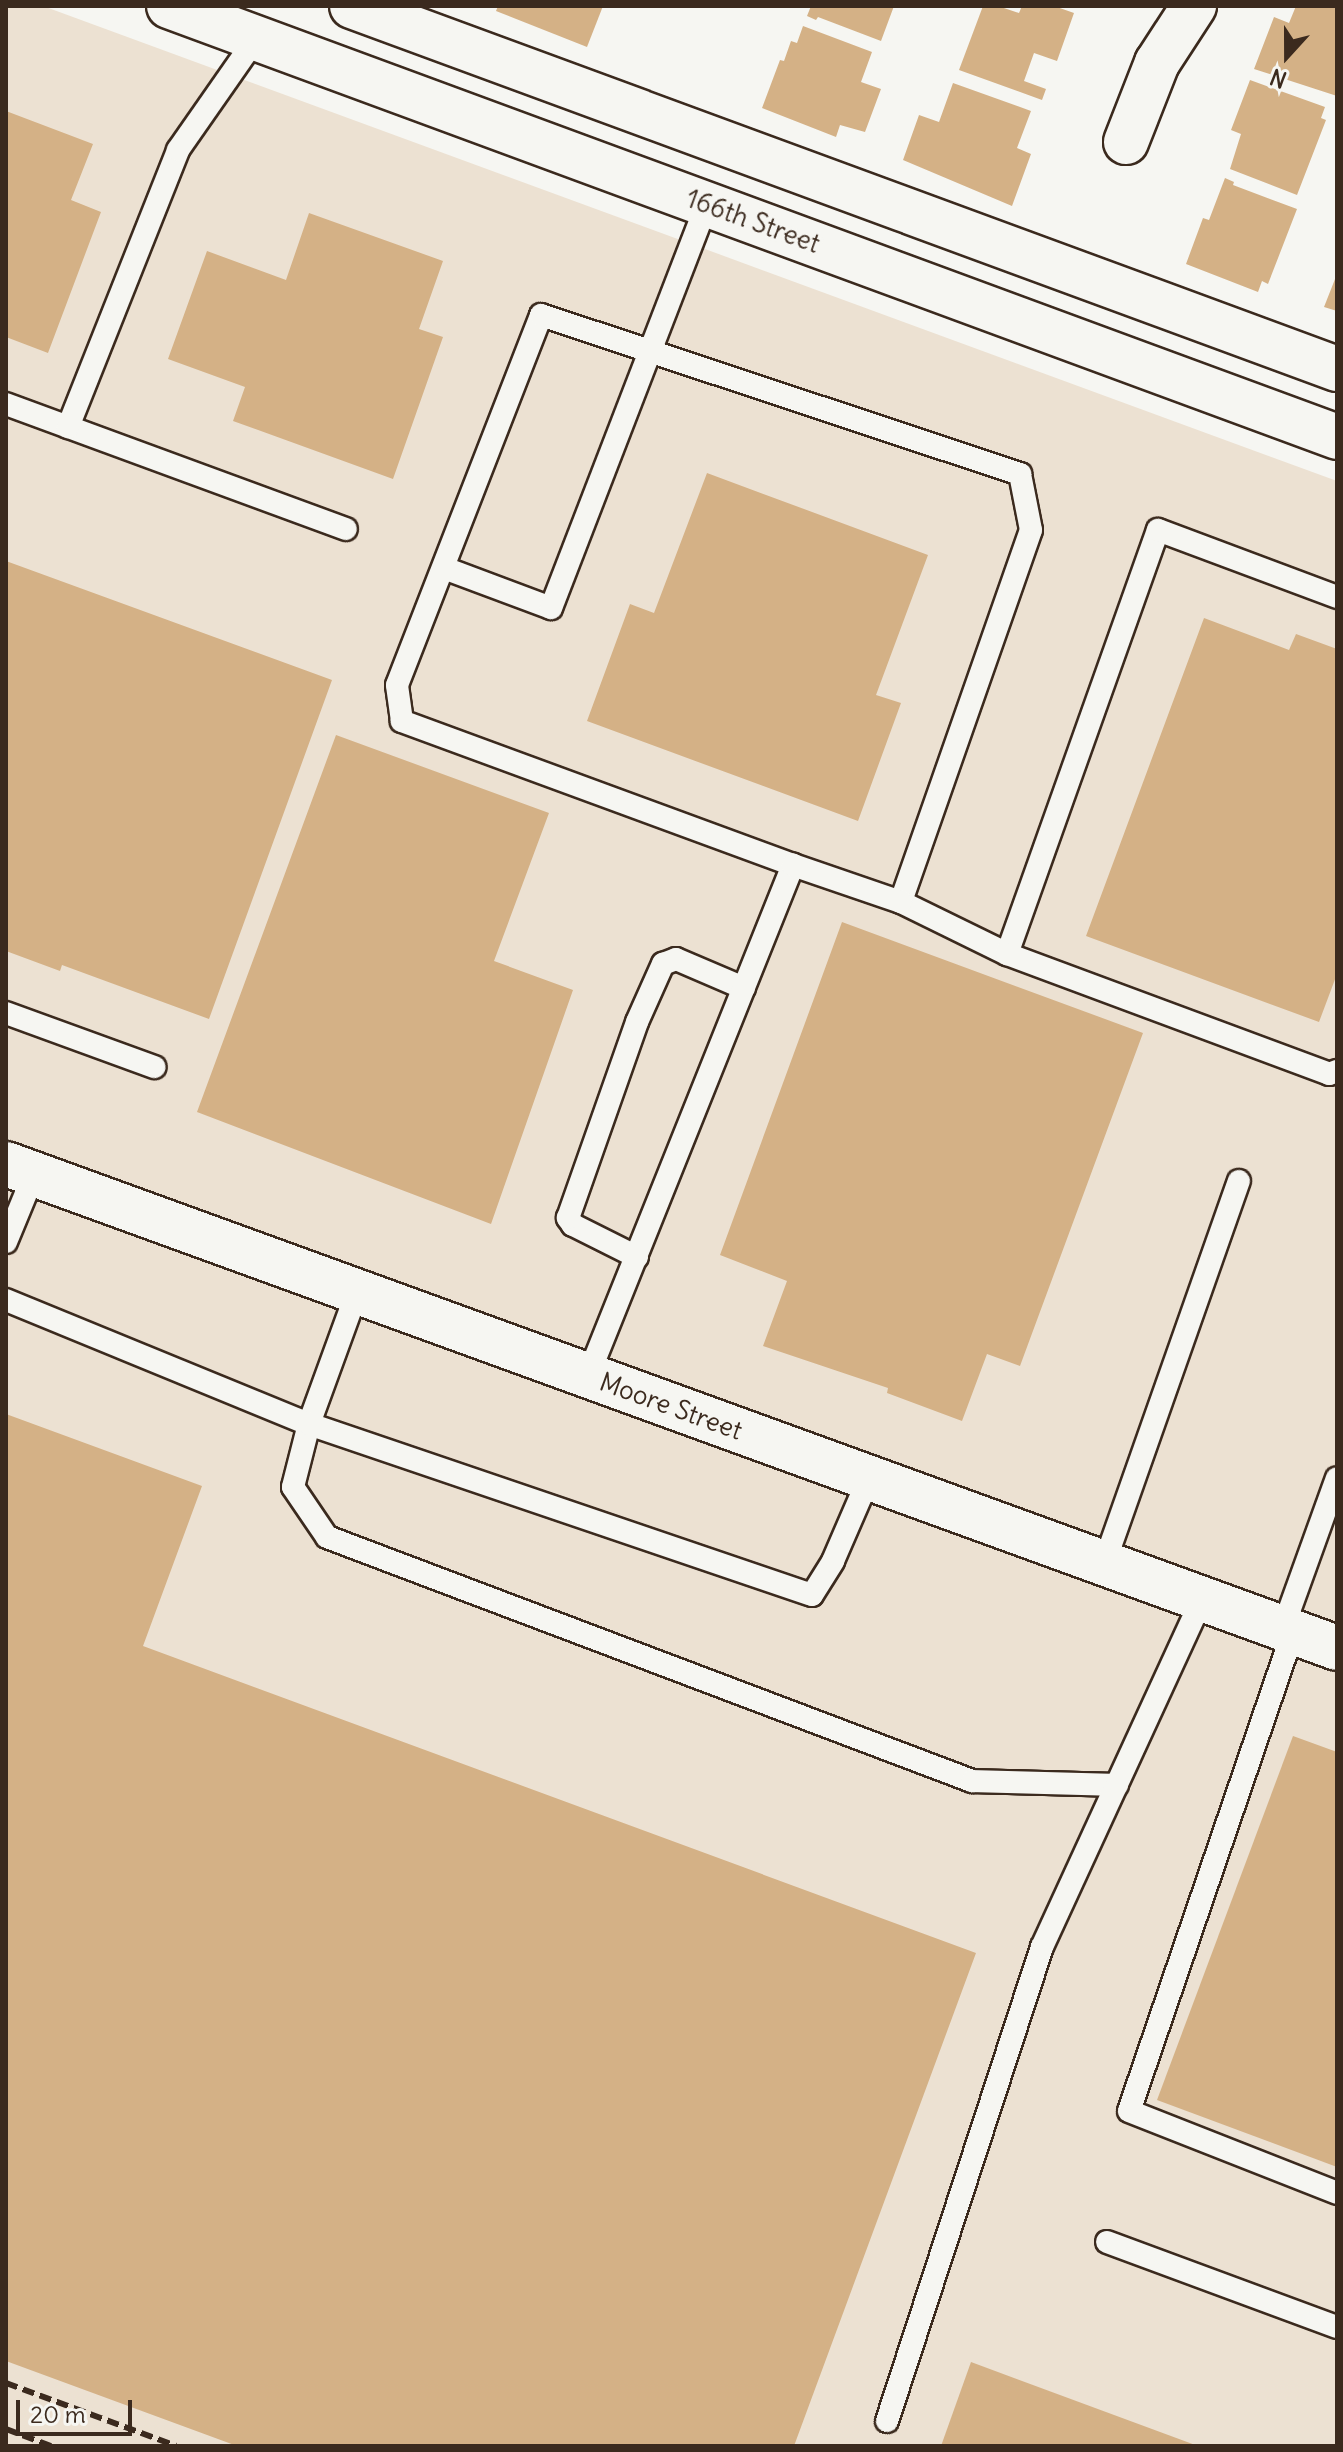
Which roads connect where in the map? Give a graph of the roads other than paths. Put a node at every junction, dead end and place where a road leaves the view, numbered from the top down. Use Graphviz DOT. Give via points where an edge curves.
graph roads {
  1 [pos="169,6"];
  2 [pos="352,6"];
  3 [pos="1194,6"];
  4 [pos="256,38"];
  5 [pos="1126,142"];
  6 [pos="707,204"];
  7 [pos="648,351"];
  8 [pos="1337,369"];
  9 [pos="6,404"];
  10 [pos="68,427"];
  11 [pos="1337,437"];
  12 [pos="346,529"];
  13 [pos="444,568"];
  14 [pos="1337,597"];
  15 [pos="793,865"];
  16 [pos="901,902"];
  17 [pos="1007,954"];
  18 [pos="744,988"];
  19 [pos="6,1013"];
  20 [pos="154,1067"];
  21 [pos="1337,1071"];
  22 [pos="20,1169"];
  23 [pos="1239,1181"];
  24 [pos="6,1242"];
  25 [pos="637,1257"];
  26 [pos="357,1292"];
  27 [pos="6,1300"];
  28 [pos="588,1376"];
  29 [pos="309,1424"];
  30 [pos="869,1478"];
  31 [pos="1337,1478"];
  32 [pos="1104,1564"];
  33 [pos="1202,1599"];
  34 [pos="1288,1630"];
  35 [pos="1337,1648"];
  36 [pos="1117,1785"];
  37 [pos="1337,2193"];
  38 [pos="1107,2242"];
  39 [pos="1337,2327"];
  40 [pos="887,2421"];
  1 -- 4 [label="street, 166th Street"];
  2 -- 8 [label="street"];
  3 -- 5 [label="street" via="1157,63"];
  4 -- 6 [label="street, 166th Street"];
  4 -- 10 [label="lane" via="178,150"];
  6 -- 7 [label="lane"];
  6 -- 11 [label="street, 166th Street"];
  7 -- 13 [label="lane" via="541,315"];
  7 -- 13 [label="lane" via="551,608"];
  7 -- 16 [label="lane" via="1020,474 1031,530"];
  9 -- 10 [label="lane"];
  10 -- 12 [label="lane"];
  13 -- 15 [label="lane" via="397,685 402,721"];
  14 -- 17 [label="lane" via="1158,530"];
  15 -- 16 [label="lane"];
  15 -- 18 [label="lane"];
  16 -- 17 [label="lane"];
  17 -- 21 [label="lane" via="1329,1074"];
  18 -- 25 [label="lane"];
  18 -- 25 [label="lane" via="676,959 663,964 637,1022 568,1218"];
  19 -- 20 [label="lane"];
  22 -- 24 [label="lane"];
  22 -- 26 [label="street, Moore Street"];
  23 -- 32 [label="lane"];
  25 -- 28 [label="lane"];
  26 -- 28 [label="street, Moore Street"];
  26 -- 29 [label="lane"];
  27 -- 29 [label="lane"];
  28 -- 30 [label="street, Moore Street"];
  29 -- 30 [label="lane" via="812,1595"];
  29 -- 36 [label="lane" via="293,1487 327,1537 972,1781"];
  30 -- 32 [label="street, Moore Street"];
  31 -- 34 [label="lane"];
  32 -- 33 [label="street, Moore Street"];
  33 -- 34 [label="street, Moore Street"];
  33 -- 36 [label="lane"];
  34 -- 35 [label="street, Moore Street"];
  34 -- 37 [label="lane" via="1129,2111"];
  36 -- 40 [label="lane" via="1042,1947"];
  38 -- 39 [label="lane"];
}
